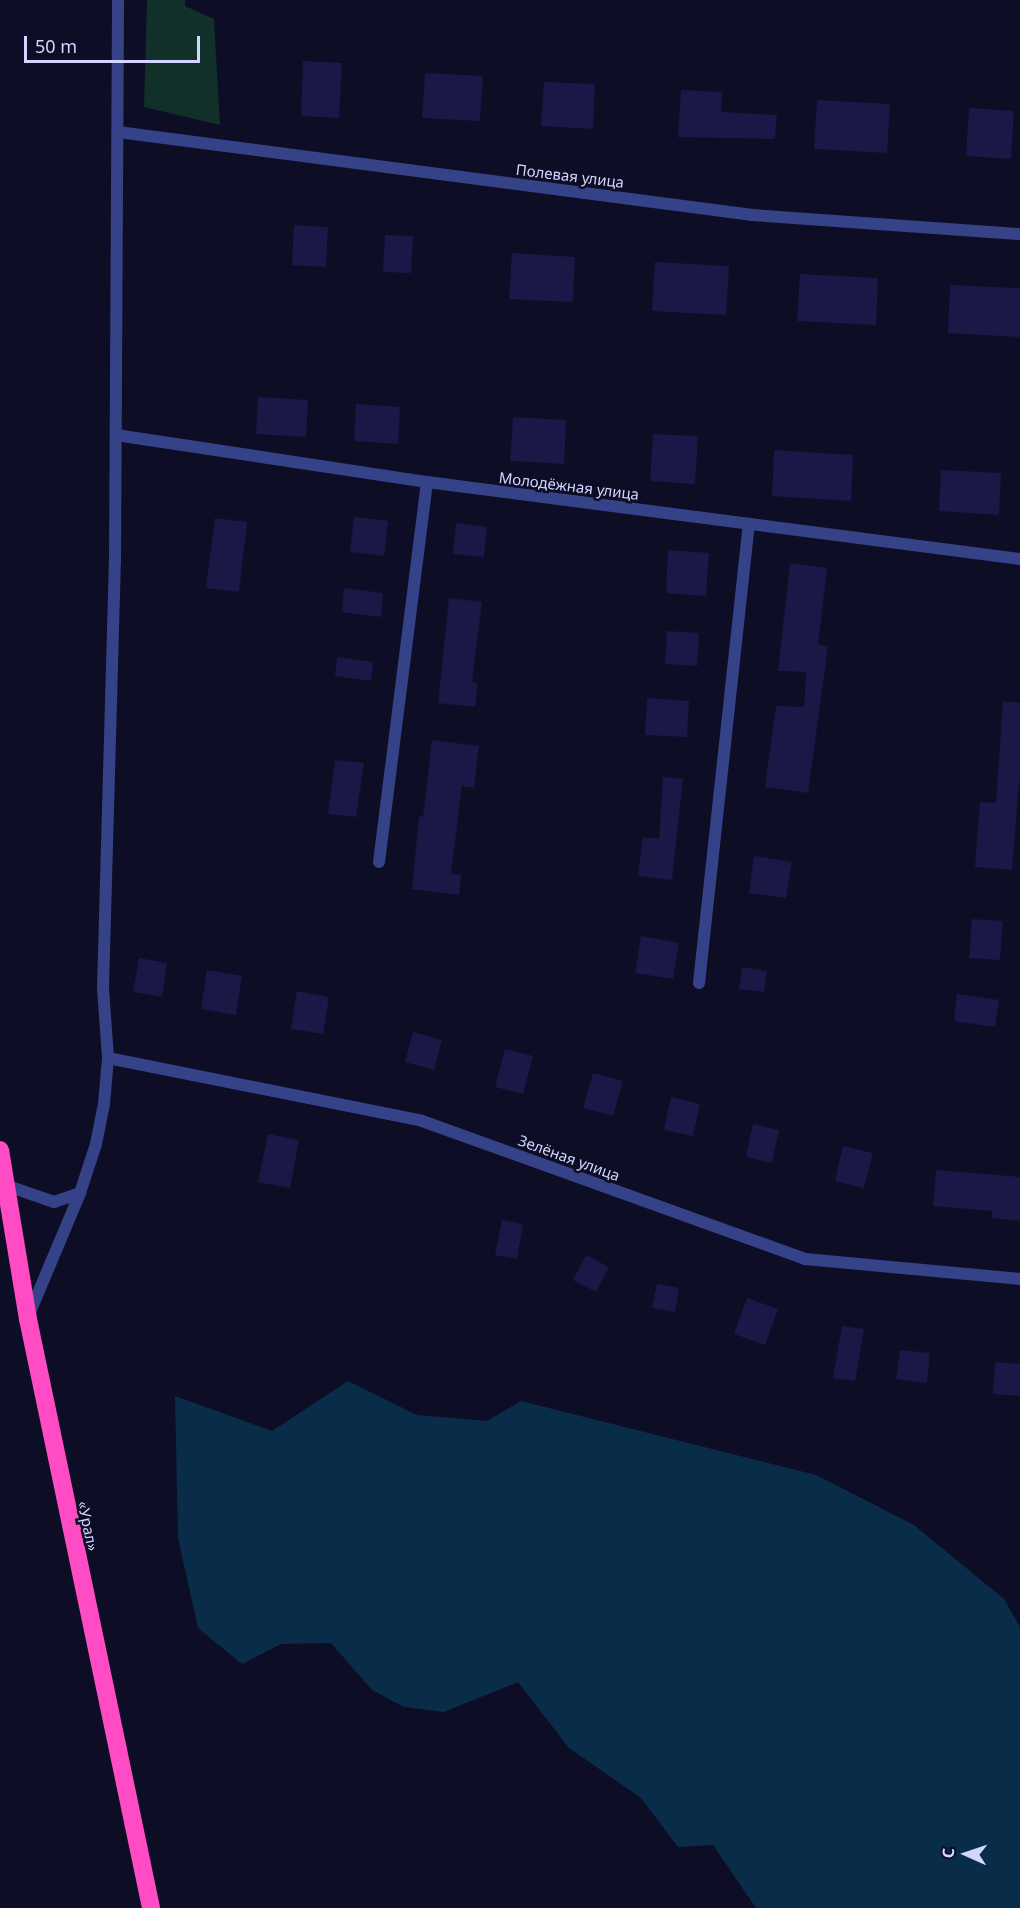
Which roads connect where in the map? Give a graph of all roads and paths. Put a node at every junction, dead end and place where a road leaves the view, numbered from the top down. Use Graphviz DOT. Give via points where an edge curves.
graph roads {
  1 [pos="118,0"];
  2 [pos="118,132"];
  3 [pos="1020,234"];
  4 [pos="116,435"];
  5 [pos="427,482"];
  6 [pos="748,524"];
  7 [pos="1020,560"];
  8 [pos="379,862"];
  9 [pos="699,983"];
  10 [pos="108,1058"];
  11 [pos="0,1149"];
  12 [pos="6,1185"];
  13 [pos="80,1193"];
  14 [pos="1020,1280"];
  15 [pos="28,1318"];
  16 [pos="152,1908"];
  1 -- 2 [label="street"];
  2 -- 3 [label="street, Полевая улица" via="753,215"];
  2 -- 4 [label="street"];
  4 -- 5 [label="street, Молодёжная улица"];
  4 -- 10 [label="street" via="103,988"];
  5 -- 6 [label="street, Молодёжная улица"];
  5 -- 8 [label="street"];
  6 -- 7 [label="street, Молодёжная улица"];
  6 -- 9 [label="street"];
  10 -- 13 [label="street" via="104,1104"];
  10 -- 14 [label="street, Зелёная улица" via="423,1121 805,1259"];
  11 -- 12 [label="highway, «Урал»"];
  12 -- 13 [label="street" via="54,1203"];
  12 -- 15 [label="highway, «Урал»"];
  13 -- 15 [label="street"];
  15 -- 16 [label="highway, «Урал»"];
}
